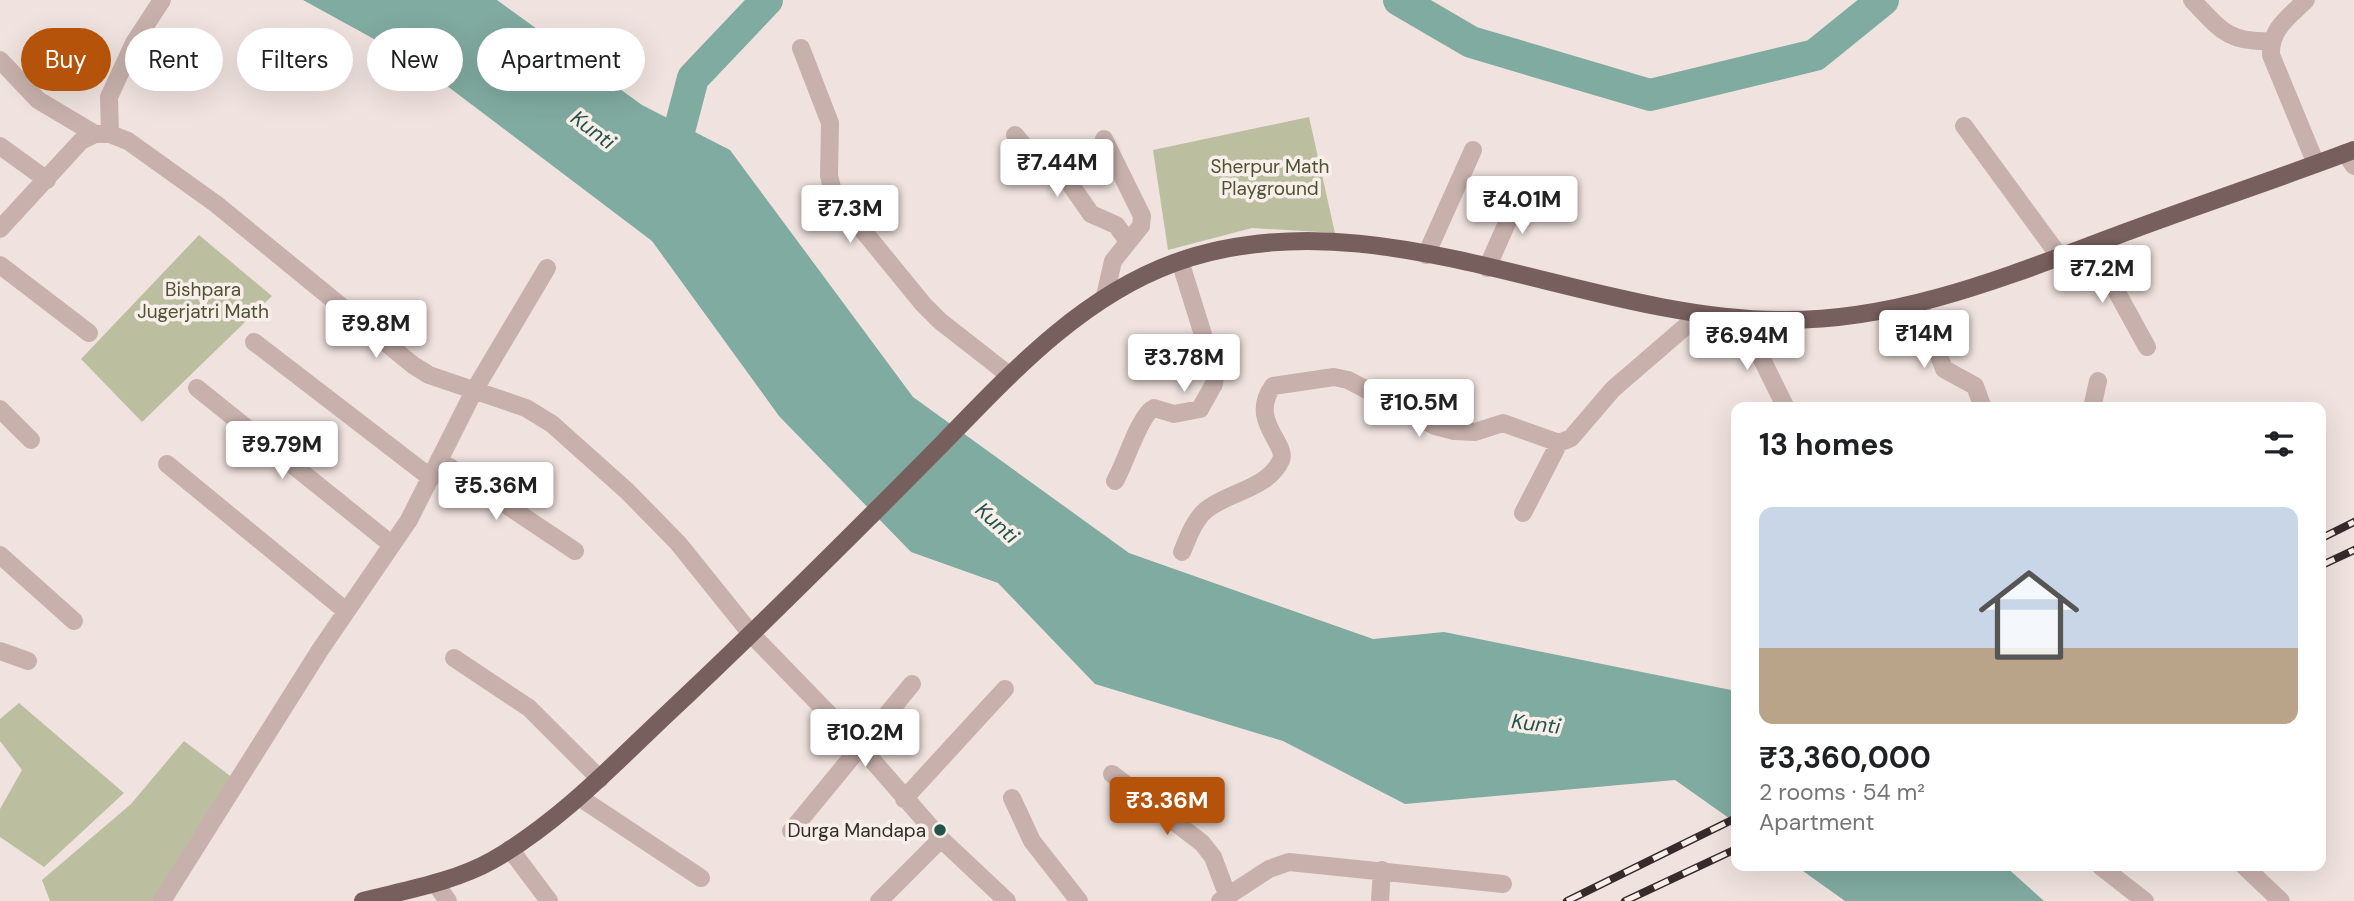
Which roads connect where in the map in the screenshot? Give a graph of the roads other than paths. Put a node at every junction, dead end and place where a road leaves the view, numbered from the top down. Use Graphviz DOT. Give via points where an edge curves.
graph roads {
  1 [pos="162,0"];
  2 [pos="2192,0"];
  3 [pos="2306,0"];
  4 [pos="2270,41"];
  5 [pos="801,48"];
  6 [pos="0,60"];
  7 [pos="1964,126"];
  8 [pos="103,134"];
  9 [pos="1015,135"];
  10 [pos="1104,139"];
  11 [pos="0,146"];
  12 [pos="1473,150"];
  13 [pos="2351,157"];
  14 [pos="2316,164"];
  15 [pos="47,180"];
  16 [pos="1523,187"];
  17 [pos="0,229"];
  18 [pos="1128,241"];
  19 [pos="2091,245"];
  20 [pos="1426,255"];
  21 [pos="2060,257"];
  22 [pos="1180,261"];
  23 [pos="0,265"];
  24 [pos="547,268"];
  25 [pos="1486,268"];
  26 [pos="1105,296"];
  27 [pos="1919,304"];
  28 [pos="1700,314"];
  29 [pos="1742,319"];
  30 [pos="89,333"];
  31 [pos="254,342"];
  32 [pos="2147,347"];
  33 [pos="1009,375"];
  34 [pos="2098,381"];
  35 [pos="197,388"];
  36 [pos="475,389"];
  37 [pos="1783,402"];
  38 [pos="1981,402"];
  39 [pos="2093,402"];
  40 [pos="0,409"];
  41 [pos="31,440"];
  42 [pos="1559,443"];
  43 [pos="439,460"];
  44 [pos="167,464"];
  45 [pos="431,478"];
  46 [pos="1115,481"];
  47 [pos="1523,513"];
  48 [pos="391,544"];
  49 [pos="575,551"];
  50 [pos="1182,552"];
  51 [pos="0,555"];
  52 [pos="346,611"];
  53 [pos="74,621"];
  54 [pos="752,635"];
  55 [pos="0,651"];
  56 [pos="454,658"];
  57 [pos="28,661"];
  58 [pos="912,684"];
  59 [pos="1005,689"];
  60 [pos="859,744"];
  61 [pos="1112,774"];
  62 [pos="600,779"];
  63 [pos="579,797"];
  64 [pos="1012,798"];
  65 [pos="904,799"];
  66 [pos="791,831"];
  67 [pos="941,839"];
  68 [pos="510,849"];
  69 [pos="1381,870"];
  70 [pos="2106,871"];
  71 [pos="2249,871"];
  72 [pos="701,878"];
  73 [pos="435,883"];
  74 [pos="1503,884"];
  75 [pos="1224,899"];
  76 [pos="162,901"];
  77 [pos="363,901"];
  78 [pos="448,901"];
  79 [pos="549,901"];
  80 [pos="879,901"];
  81 [pos="1007,901"];
  82 [pos="1079,901"];
  83 [pos="1380,901"];
  84 [pos="2145,901"];
  85 [pos="2281,901"];
  1 -- 8 [label="street" via="134,43 109,97"];
  2 -- 4 [label="street" via="2228,34 2244,42"];
  3 -- 4 [label="street"];
  4 -- 14 [label="street"];
  5 -- 33 [label="street" via="830,123 829,176 834,195 940,321"];
  6 -- 8 [label="street" via="38,100"];
  7 -- 21 [label="street"];
  8 -- 15 [label="street" via="81,141"];
  8 -- 36 [label="street" via="128,141 216,204 413,365 429,375"];
  9 -- 18 [label="street" via="1032,156 1066,178 1091,214 1116,225"];
  10 -- 18 [label="street" via="1142,216 1141,226"];
  11 -- 15 [label="street"];
  12 -- 20 [label="street"];
  13 -- 14 [label="main road"];
  14 -- 19 [label="main road"];
  15 -- 17 [label="street"];
  16 -- 25 [label="street"];
  18 -- 26 [label="street" via="1113,261"];
  19 -- 21 [label="main road"];
  19 -- 32 [label="street"];
  20 -- 22 [label="main road" via="1311,239 1245,245"];
  20 -- 25 [label="main road"];
  21 -- 27 [label="main road"];
  22 -- 26 [label="main road"];
  22 -- 46 [label="street" via="1215,373 1214,384 1200,409 1174,414 1154,408 1143,415"];
  23 -- 30 [label="street"];
  24 -- 36 [label="street"];
  25 -- 28 [label="main road"];
  26 -- 33 [label="main road"];
  27 -- 29 [label="main road" via="1815,320"];
  27 -- 38 [label="street" via="1944,369 1975,386"];
  28 -- 29 [label="main road"];
  28 -- 42 [label="street" via="1613,389 1571,438"];
  29 -- 37 [label="street"];
  31 -- 45 [label="street"];
  33 -- 54 [label="main road"];
  34 -- 39 [label="street"];
  35 -- 48 [label="street"];
  36 -- 43 [label="street"];
  36 -- 54 [label="street" via="526,408 552,424 678,543"];
  40 -- 41 [label="street"];
  42 -- 47 [label="street"];
  42 -- 50 [label="street" via="1503,423 1475,432 1445,429 1334,377 1278,384 1267,397 1265,421 1282,450 1281,460 1263,480 1204,512"];
  43 -- 45 [label="street"];
  43 -- 49 [label="street"];
  44 -- 52 [label="street"];
  45 -- 48 [label="street"];
  48 -- 52 [label="street"];
  51 -- 53 [label="street"];
  52 -- 76 [label="street"];
  54 -- 60 [label="street"];
  54 -- 62 [label="main road"];
  55 -- 57 [label="street"];
  56 -- 62 [label="street" via="529,708"];
  58 -- 60 [label="street"];
  59 -- 65 [label="street"];
  60 -- 65 [label="street"];
  60 -- 66 [label="street"];
  61 -- 75 [label="street" via="1202,843 1213,857"];
  62 -- 63 [label="main road"];
  63 -- 68 [label="main road"];
  63 -- 72 [label="street"];
  64 -- 82 [label="street" via="1032,841"];
  65 -- 67 [label="street"];
  67 -- 80 [label="street"];
  67 -- 81 [label="street"];
  68 -- 73 [label="main road"];
  68 -- 79 [label="street"];
  69 -- 74 [label="street"];
  69 -- 75 [label="street" via="1289,862 1269,869"];
  69 -- 83 [label="street"];
  70 -- 84 [label="street"];
  71 -- 85 [label="street"];
  73 -- 77 [label="main road"];
  73 -- 78 [label="street"];
}
